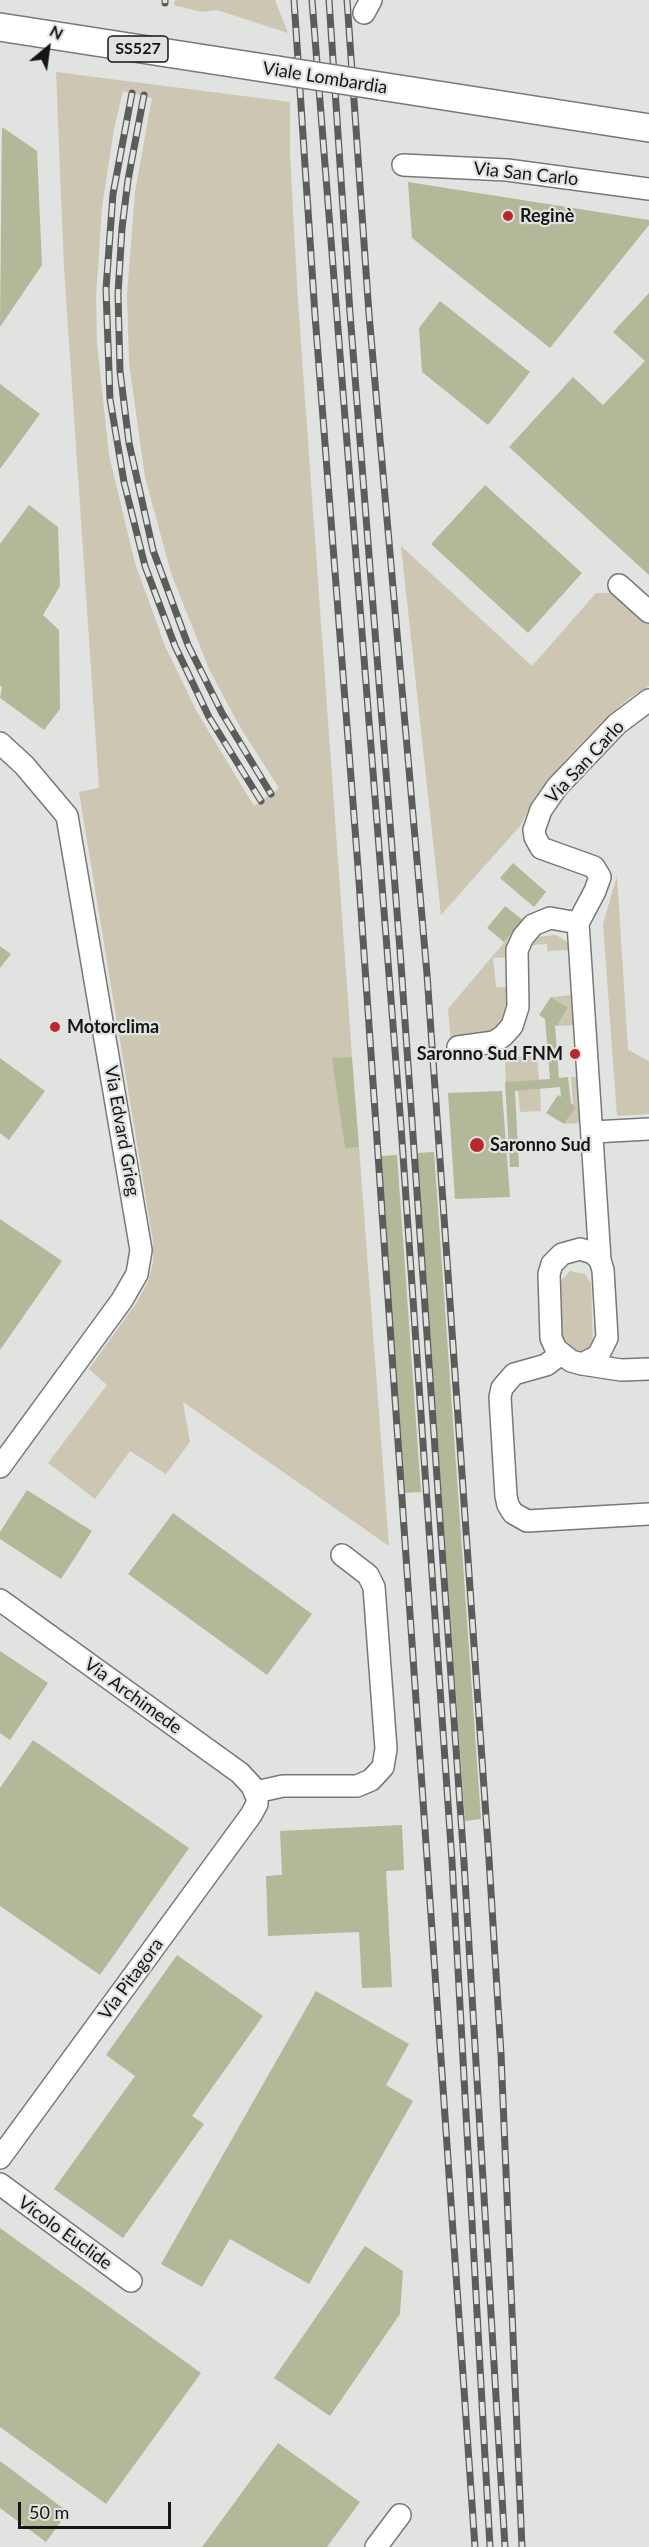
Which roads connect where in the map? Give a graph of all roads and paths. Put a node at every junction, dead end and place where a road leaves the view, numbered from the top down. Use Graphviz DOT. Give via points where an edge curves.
graph roads {
  1 [pos="0,27"];
  2 [pos="649,128"];
  3 [pos="403,165"];
  4 [pos="649,189"];
  5 [pos="620,585"];
  6 [pos="649,612"];
  7 [pos="649,700"];
  8 [pos="0,743"];
  9 [pos="578,923"];
  10 [pos="458,1047"];
  11 [pos="649,1129"];
  12 [pos="593,1132"];
  13 [pos="599,1219"];
  14 [pos="571,1250"];
  15 [pos="600,1260"];
  16 [pos="607,1338"];
  17 [pos="561,1354"];
  18 [pos="582,1364"];
  19 [pos="646,1365"];
  20 [pos="0,1467"];
  21 [pos="649,1514"];
  22 [pos="342,1555"];
  23 [pos="0,1600"];
  24 [pos="256,1795"];
  25 [pos="0,2158"];
  26 [pos="0,2184"];
  27 [pos="131,2281"];
  28 [pos="400,2515"];
  29 [pos="376,2547"];
  1 -- 2 [label="main road, Viale Lombardia / SS527, bridge"];
  3 -- 4 [label="street, Via San Carlo" via="507,170"];
  5 -- 6 [label="street"];
  7 -- 9 [label="street, Via San Carlo" via="617,724 557,787 537,820 535,837 542,848 588,864 598,872 599,884"];
  8 -- 20 [label="street, Via Edvard Grieg" via="67,816 141,1250 137,1274 122,1300"];
  9 -- 10 [label="street" via="550,918 533,925 517,950 518,1014 512,1026 494,1042"];
  9 -- 12 [label="street"];
  11 -- 12 [label="street"];
  12 -- 13 [label="street"];
  13 -- 14 [label="street"];
  13 -- 15 [label="street"];
  14 -- 15 [label="street" via="593,1253"];
  14 -- 17 [label="street" via="557,1259 549,1274 551,1338"];
  15 -- 16 [label="street"];
  16 -- 18 [label="street" via="598,1356"];
  16 -- 19 [label="street"];
  17 -- 18 [label="street"];
  17 -- 21 [label="street" via="546,1365 514,1374 502,1388 508,1506 527,1521"];
  18 -- 19 [label="street" via="621,1370"];
  22 -- 24 [label="street" via="368,1575 374,1587 386,1749 383,1767 371,1780 357,1786 283,1786"];
  23 -- 24 [label="street, Via Archimede" via="240,1773"];
  24 -- 25 [label="street, Via Pitagora" via="251,1815"];
  26 -- 27 [label="street, Vicolo Euclide"];
  28 -- 29 [label="street"];
}
